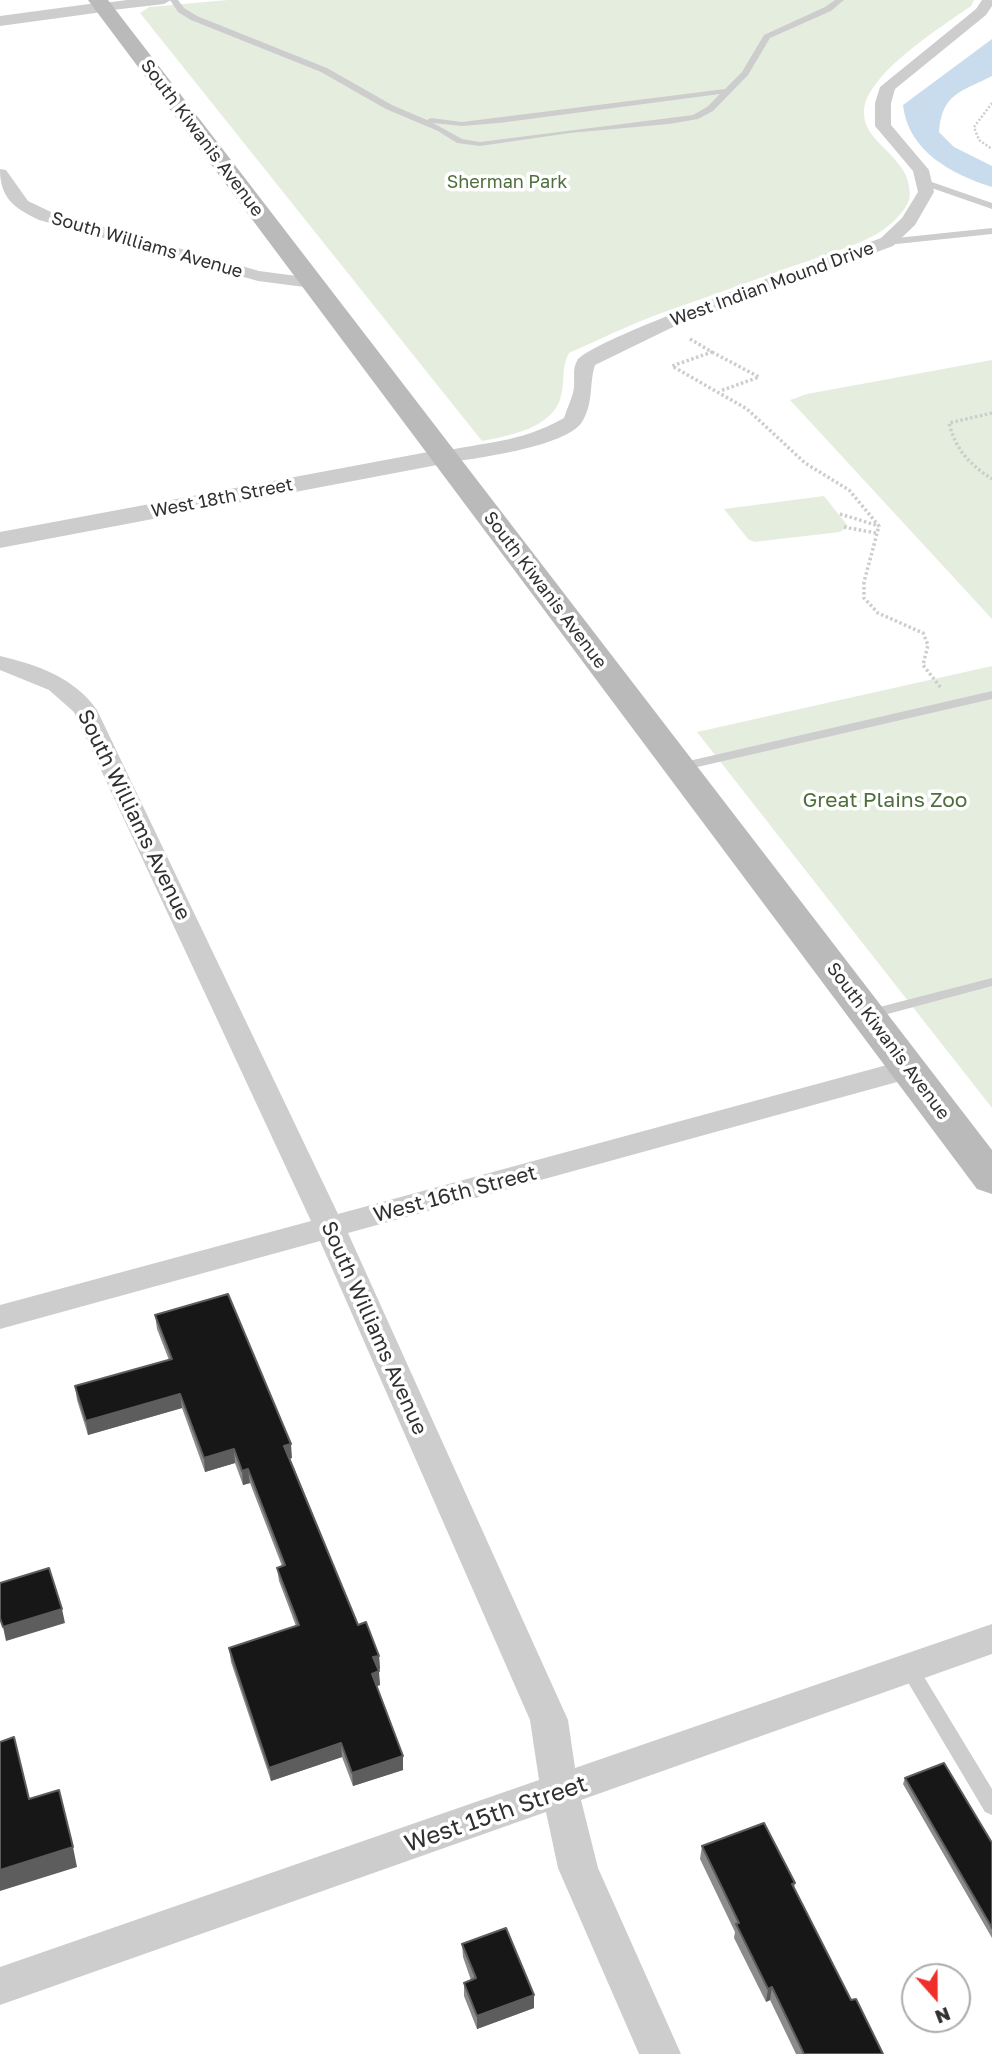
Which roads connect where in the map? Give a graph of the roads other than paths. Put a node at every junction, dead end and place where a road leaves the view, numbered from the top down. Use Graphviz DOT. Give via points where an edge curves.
graph roads {
  1 [pos="164,0"];
  2 [pos="174,0"];
  3 [pos="840,0"];
  4 [pos="989,0"];
  5 [pos="101,4"];
  6 [pos="0,21"];
  7 [pos="726,91"];
  8 [pos="412,117"];
  9 [pos="0,174"];
  10 [pos="923,182"];
  11 [pos="992,206"];
  12 [pos="992,230"];
  13 [pos="887,242"];
  14 [pos="312,283"];
  15 [pos="444,457"];
  16 [pos="0,540"];
  17 [pos="0,663"];
  18 [pos="992,695"];
  19 [pos="680,767"];
  20 [pos="992,982"];
  21 [pos="868,1015"];
  22 [pos="909,1069"];
  23 [pos="992,1179"];
  24 [pos="330,1228"];
  25 [pos="0,1317"];
  26 [pos="992,1639"];
  27 [pos="909,1668"];
  28 [pos="560,1791"];
  29 [pos="992,1806"];
  30 [pos="0,1986"];
  31 [pos="660,2054"];
  1 -- 5 [label="street"];
  2 -- 8 [label="lane" via="185,13 315,66"];
  3 -- 7 [label="lane" via="767,37 745,73"];
  4 -- 10 [label="street" via="981,12 888,87 883,126 921,170"];
  5 -- 6 [label="street"];
  5 -- 14 [label="main road, South Kiwanis Avenue"];
  7 -- 8 [label="lane" via="479,123"];
  7 -- 8 [label="lane" via="710,109 685,120 492,144 460,141"];
  9 -- 14 [label="street, South Williams Avenue" via="22,205 45,216 258,276"];
  10 -- 11 [label="lane"];
  10 -- 13 [label="street, West Indian Mound Drive" via="926,192 909,221"];
  12 -- 13 [label="lane"];
  13 -- 15 [label="street, West Indian Mound Drive" via="664,324 600,353 586,362 584,389 572,421 552,433 506,448"];
  14 -- 15 [label="main road, South Kiwanis Avenue"];
  15 -- 16 [label="street, West 18th Street"];
  15 -- 19 [label="main road, South Kiwanis Avenue"];
  17 -- 24 [label="street, South Williams Avenue" via="53,680 85,710"];
  18 -- 19 [label="lane"];
  19 -- 21 [label="main road, South Kiwanis Avenue"];
  20 -- 21 [label="lane"];
  21 -- 22 [label="main road, South Kiwanis Avenue"];
  22 -- 23 [label="main road, South Kiwanis Avenue"];
  22 -- 24 [label="street, West 16th Street"];
  24 -- 25 [label="street, West 16th Street"];
  24 -- 28 [label="street, South Williams Avenue" via="549,1720"];
  26 -- 27 [label="street, West 15th Street"];
  27 -- 28 [label="street, West 15th Street"];
  27 -- 29 [label="lane"];
  28 -- 30 [label="street, West 15th Street"];
  28 -- 31 [label="street, South Williams Avenue" via="578,1868"];
}
